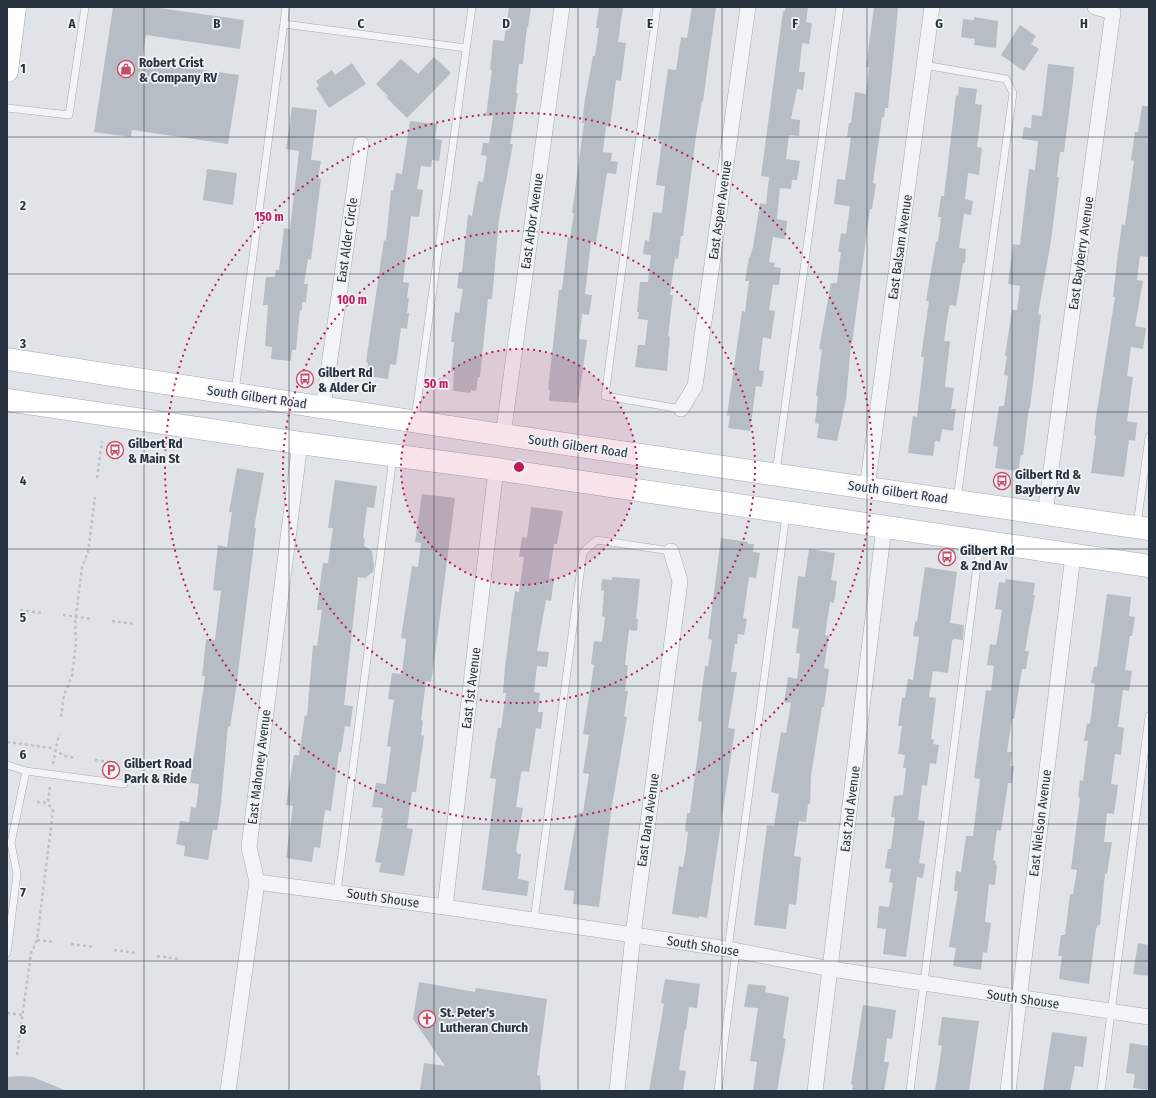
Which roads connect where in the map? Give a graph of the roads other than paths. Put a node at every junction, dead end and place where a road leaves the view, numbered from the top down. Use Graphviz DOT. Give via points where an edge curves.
graph roads {
  1 [pos="15,7"];
  2 [pos="85,7"];
  3 [pos="286,7"];
  4 [pos="472,7"];
  5 [pos="562,7"];
  6 [pos="657,7"];
  7 [pos="748,7"];
  8 [pos="840,7"];
  9 [pos="932,7"];
  10 [pos="1095,7"];
  11 [pos="284,24"];
  12 [pos="466,48"];
  13 [pos="924,65"];
  14 [pos="7,71"];
  15 [pos="7,108"];
  16 [pos="361,144"];
  17 [pos="7,359"];
  18 [pos="234,394"];
  19 [pos="7,400"];
  20 [pos="323,407"];
  21 [pos="681,409"];
  22 [pos="415,421"];
  23 [pos="503,435"];
  24 [pos="1149,437"];
  25 [pos="300,443"];
  26 [pos="394,455"];
  27 [pos="496,469"];
  28 [pos="775,474"];
  29 [pos="867,488"];
  30 [pos="956,501"];
  31 [pos="786,512"];
  32 [pos="1045,514"];
  33 [pos="884,527"];
  34 [pos="1143,528"];
  35 [pos="981,541"];
  36 [pos="671,551"];
  37 [pos="1073,555"];
  38 [pos="1149,566"];
  39 [pos="1149,716"];
  40 [pos="7,765"];
  41 [pos="26,771"];
  42 [pos="124,784"];
  43 [pos="9,845"];
  44 [pos="257,882"];
  45 [pos="337,892"];
  46 [pos="446,907"];
  47 [pos="534,920"];
  48 [pos="633,936"];
  49 [pos="732,950"];
  50 [pos="7,954"];
  51 [pos="831,969"];
  52 [pos="923,983"];
  53 [pos="1018,999"];
  54 [pos="1111,1011"];
  55 [pos="1149,1018"];
  56 [pos="228,1091"];
  57 [pos="617,1091"];
  58 [pos="718,1091"];
  59 [pos="815,1091"];
  60 [pos="910,1091"];
  61 [pos="1008,1091"];
  62 [pos="1101,1091"];
  1 -- 14 [label="main road"];
  2 -- 15 [label="lane" via="69,115"];
  3 -- 11 [label="lane"];
  4 -- 12 [label="lane"];
  5 -- 23 [label="street, East Arbor Avenue"];
  6 -- 21 [label="lane" via="605,396"];
  7 -- 21 [label="street, East Aspen Avenue" via="695,386"];
  8 -- 28 [label="lane"];
  9 -- 13 [label="street, East Balsam Avenue"];
  10 -- 32 [label="street, East Bayberry Avenue" via="1113,12"];
  11 -- 12 [label="lane"];
  11 -- 18 [label="lane"];
  12 -- 22 [label="lane"];
  13 -- 29 [label="street, East Balsam Avenue"];
  13 -- 30 [label="lane" via="1006,79 1013,93"];
  16 -- 20 [label="street, East Alder Circle"];
  17 -- 18 [label="main road, South Gilbert Road"];
  18 -- 20 [label="main road, South Gilbert Road"];
  19 -- 25 [label="main road"];
  20 -- 22 [label="main road, South Gilbert Road"];
  22 -- 23 [label="main road, South Gilbert Road"];
  23 -- 28 [label="main road, South Gilbert Road"];
  24 -- 34 [label="lane"];
  25 -- 26 [label="main road"];
  25 -- 44 [label="street, East Mahoney Avenue" via="249,846"];
  26 -- 27 [label="main road"];
  26 -- 45 [label="lane"];
  27 -- 31 [label="main road"];
  27 -- 46 [label="street, East 1st Avenue"];
  28 -- 29 [label="main road, South Gilbert Road"];
  29 -- 30 [label="main road, South Gilbert Road"];
  30 -- 32 [label="main road, South Gilbert Road"];
  31 -- 33 [label="main road"];
  31 -- 49 [label="lane"];
  32 -- 34 [label="main road, South Gilbert Road"];
  33 -- 35 [label="main road"];
  33 -- 51 [label="street, East 2nd Avenue"];
  35 -- 37 [label="main road"];
  35 -- 52 [label="lane"];
  36 -- 47 [label="lane" via="597,540 583,552"];
  36 -- 48 [label="street, East Dana Avenue" via="680,581"];
  37 -- 38 [label="main road"];
  37 -- 53 [label="street, East Nielson Avenue"];
  39 -- 54 [label="lane"];
  40 -- 41 [label="lane"];
  41 -- 42 [label="lane"];
  41 -- 43 [label="lane"];
  43 -- 50 [label="lane" via="17,874"];
  44 -- 45 [label="street, South Shouse"];
  44 -- 56 [label="street, East Mahoney Avenue"];
  45 -- 46 [label="street, South Shouse"];
  46 -- 47 [label="street, South Shouse"];
  47 -- 48 [label="street, South Shouse"];
  48 -- 49 [label="street, South Shouse"];
  48 -- 57 [label="street, East Dana Avenue"];
  49 -- 51 [label="street, South Shouse"];
  49 -- 58 [label="lane"];
  51 -- 52 [label="street, South Shouse"];
  51 -- 59 [label="street, East 2nd Avenue"];
  52 -- 53 [label="street, South Shouse"];
  52 -- 60 [label="lane"];
  53 -- 54 [label="street, South Shouse"];
  53 -- 61 [label="street, East Nielson Avenue"];
  54 -- 55 [label="street, South Shouse"];
  54 -- 62 [label="lane"];
}
